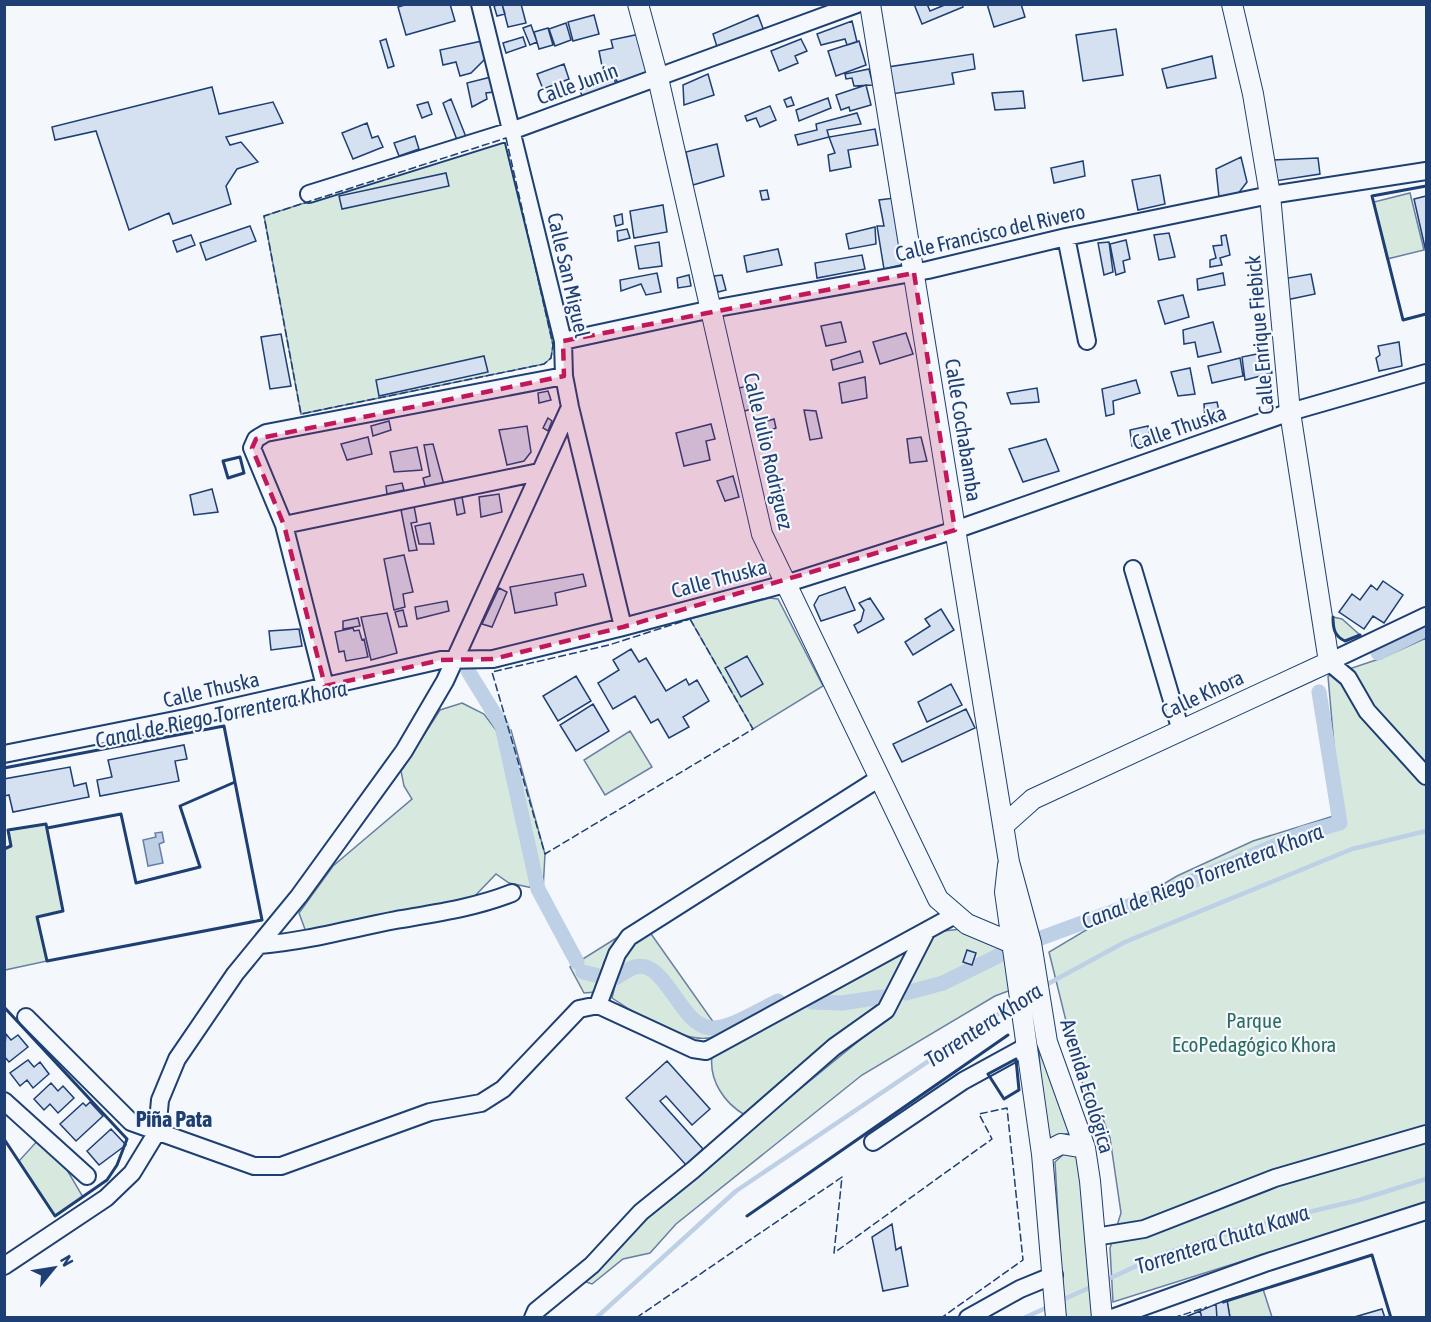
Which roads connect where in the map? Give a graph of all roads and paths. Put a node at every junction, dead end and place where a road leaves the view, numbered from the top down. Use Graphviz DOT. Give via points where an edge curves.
graph roads {
  1 [pos="480,4"];
  2 [pos="638,4"];
  3 [pos="857,4"];
  4 [pos="870,4"];
  5 [pos="1232,4"];
  6 [pos="658,78"];
  7 [pos="511,131"];
  8 [pos="1426,171"];
  9 [pos="309,194"];
  10 [pos="1270,195"];
  11 [pos="1066,237"];
  12 [pos="914,273"];
  13 [pos="712,309"];
  14 [pos="563,341"];
  15 [pos="1087,341"];
  16 [pos="1426,373"];
  17 [pos="564,376"];
  18 [pos="570,407"];
  19 [pos="1290,412"];
  20 [pos="539,472"];
  21 [pos="284,525"];
  22 [pos="955,530"];
  23 [pos="1133,569"];
  24 [pos="785,584"];
  25 [pos="1426,616"];
  26 [pos="623,627"];
  27 [pos="456,660"];
  28 [pos="1329,662"];
  29 [pos="324,686"];
  30 [pos="1181,731"];
  31 [pos="4,754"];
  32 [pos="1426,776"];
  33 [pos="878,778"];
  34 [pos="1004,825"];
  35 [pos="1009,862"];
  36 [pos="512,893"];
  37 [pos="955,915"];
  38 [pos="926,932"];
  39 [pos="1012,944"];
  40 [pos="260,945"];
  41 [pos="1034,968"];
  42 [pos="598,1005"];
  43 [pos="26,1017"];
  44 [pos="1026,1039"];
  45 [pos="4,1101"];
  46 [pos="157,1132"];
  47 [pos="1426,1134"];
  48 [pos="873,1142"];
  49 [pos="1085,1149"];
  50 [pos="1042,1155"];
  51 [pos="87,1176"];
  52 [pos="1426,1211"];
  53 [pos="1095,1237"];
  54 [pos="4,1266"];
  55 [pos="1054,1278"];
  56 [pos="1105,1313"];
  57 [pos="532,1317"];
  58 [pos="968,1317"];
  59 [pos="1056,1317"];
  1 -- 7 [label="street, Calle San Miguel"];
  2 -- 6 [label="main road, Calle Julio Rodriguez"];
  3 -- 6 [label="street, Calle Junín"];
  4 -- 12 [label="main road, Calle Cochabamba"];
  5 -- 10 [label="main road, Calle Enrique Fiebick" via="1253,94"];
  6 -- 7 [label="street, Calle Junín"];
  6 -- 13 [label="main road, Calle Julio Rodriguez"];
  7 -- 9 [label="street, Calle Junín"];
  7 -- 14 [label="street, Calle San Miguel"];
  8 -- 10 [label="street, Calle Francisco del Rivero"];
  10 -- 11 [label="street, Calle Francisco del Rivero"];
  10 -- 19 [label="main road, Calle Enrique Fiebick"];
  11 -- 12 [label="street, Calle Francisco del Rivero"];
  11 -- 15 [label="street"];
  12 -- 13 [label="street, Calle Francisco del Rivero"];
  12 -- 22 [label="main road, Calle Cochabamba"];
  13 -- 14 [label="street, Calle Francisco del Rivero"];
  13 -- 24 [label="main road, Calle Julio Rodriguez" via="762,534"];
  14 -- 17 [label="street, Calle San Miguel"];
  16 -- 19 [label="street, Calle Thuska"];
  17 -- 18 [label="street, Calle San Miguel"];
  17 -- 21 [label="street" via="266,433 256,439 252,448"];
  18 -- 20 [label="street"];
  18 -- 26 [label="street, Calle San Miguel"];
  19 -- 22 [label="street, Calle Thuska"];
  19 -- 28 [label="main road, Calle Enrique Fiebick"];
  20 -- 21 [label="street"];
  20 -- 27 [label="street"];
  21 -- 29 [label="street"];
  22 -- 24 [label="street, Calle Thuska"];
  22 -- 34 [label="main road, Calle Cochabamba"];
  23 -- 30 [label="street"];
  24 -- 26 [label="street, Calle Thuska"];
  24 -- 33 [label="main road, Calle Julio Rodriguez"];
  25 -- 28 [label="street, Calle Khora"];
  26 -- 27 [label="street, Calle Thuska" via="493,659"];
  27 -- 29 [label="street, Calle Thuska"];
  27 -- 40 [label="street" via="404,751"];
  28 -- 30 [label="main road, Calle Khora"];
  28 -- 32 [label="street" via="1348,678 1367,711"];
  29 -- 31 [label="street, Calle Thuska"];
  30 -- 34 [label="main road, Calle Khora" via="1033,799"];
  33 -- 37 [label="main road, Calle Julio Rodriguez" via="938,900"];
  33 -- 42 [label="street" via="629,937 617,954"];
  34 -- 35 [label="main road, Calle Cochabamba"];
  35 -- 39 [label="main road" via="1005,892"];
  35 -- 41 [label="main road, Avenida Ecológica"];
  36 -- 40 [label="street" via="457,910 302,942"];
  37 -- 38 [label="street"];
  37 -- 39 [label="main road, Calle Julio Rodriguez"];
  38 -- 42 [label="street" via="706,1051 693,1049"];
  38 -- 57 [label="street" via="886,1010 834,1047 641,1212 592,1265"];
  39 -- 41 [label="main road, Calle Julio Rodriguez"];
  39 -- 44 [label="main road"];
  40 -- 46 [label="street" via="235,974 177,1059 160,1100"];
  41 -- 49 [label="main road, Avenida Ecológica" via="1053,1061"];
  42 -- 46 [label="street" via="569,1016 503,1089 481,1103 430,1112 281,1166 254,1166"];
  43 -- 46 [label="street" via="131,1122"];
  44 -- 48 [label="street"];
  44 -- 50 [label="main road"];
  45 -- 51 [label="street"];
  46 -- 54 [label="street" via="132,1173 106,1198"];
  47 -- 53 [label="street" via="1275,1178 1144,1229"];
  49 -- 50 [label="main road" via="1061,1144"];
  49 -- 53 [label="main road, Avenida Ecológica"];
  50 -- 55 [label="main road"];
  52 -- 56 [label="street"];
  53 -- 56 [label="main road, Avenida Ecológica"];
  55 -- 58 [label="street" via="1020,1289"];
  55 -- 59 [label="main road"];
}
